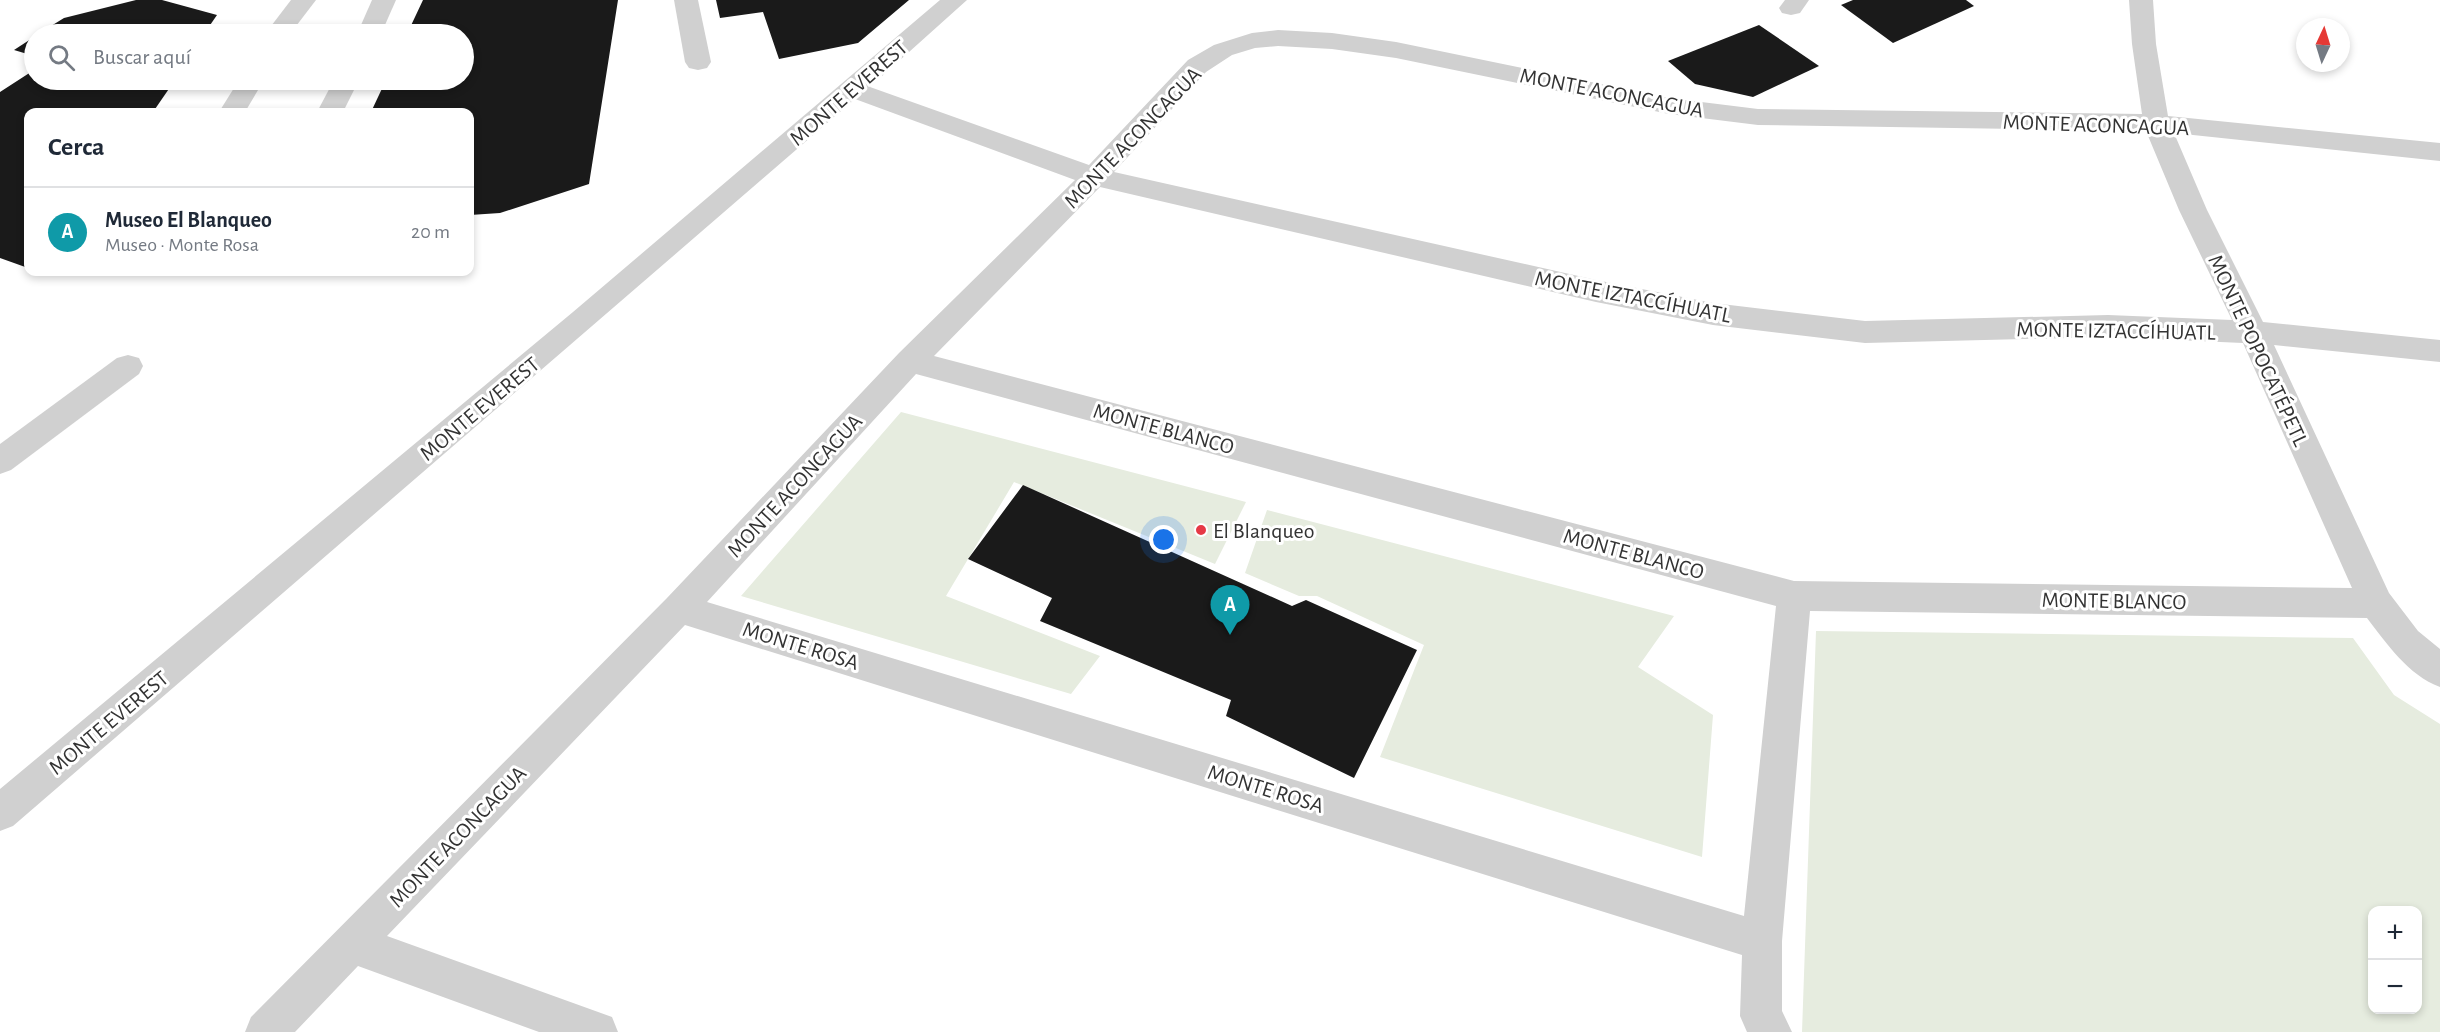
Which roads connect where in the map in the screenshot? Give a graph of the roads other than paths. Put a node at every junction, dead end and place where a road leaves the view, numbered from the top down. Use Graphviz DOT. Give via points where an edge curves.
graph roads {
  1 [pos="304,0"];
  2 [pos="384,0"];
  3 [pos="686,0"];
  4 [pos="955,0"];
  5 [pos="2141,0"];
  6 [pos="285,24"];
  7 [pos="373,24"];
  8 [pos="699,62"];
  9 [pos="852,89"];
  10 [pos="245,90"];
  11 [pos="341,90"];
  12 [pos="234,108"];
  13 [pos="332,108"];
  14 [pos="2156,123"];
  15 [pos="2440,152"];
  16 [pos="1094,177"];
  17 [pos="2253,332"];
  18 [pos="2440,351"];
  19 [pos="910,361"];
  20 [pos="128,366"];
  21 [pos="0,461"];
  22 [pos="1794,596"];
  23 [pos="2376,603"];
  24 [pos="679,608"];
  25 [pos="2440,671"];
  26 [pos="0,813"];
  27 [pos="1762,941"];
  28 [pos="352,944"];
  29 [pos="266,1032"];
  30 [pos="597,1032"];
  31 [pos="1771,1032"];
  1 -- 6 [label="street"];
  2 -- 7 [label="street"];
  3 -- 8 [label="street"];
  4 -- 9 [label="street, MONTE EVEREST"];
  5 -- 14 [label="street, MONTE POPOCATÉPETL"];
  9 -- 16 [label="street, MONTE IZTACCÍHUATL"];
  9 -- 26 [label="street, MONTE EVEREST"];
  10 -- 12 [label="street"];
  11 -- 13 [label="street"];
  14 -- 15 [label="street, MONTE ACONCAGUA"];
  14 -- 16 [label="street, MONTE ACONCAGUA" via="1758,117 1669,106 1396,50 1278,38 1223,50 1197,66"];
  14 -- 17 [label="street, MONTE POPOCATÉPETL" via="2193,210"];
  16 -- 17 [label="street, MONTE IZTACCÍHUATL" via="1585,289 1713,314 1865,332 2108,326"];
  16 -- 19 [label="street, MONTE ACONCAGUA"];
  17 -- 18 [label="street, MONTE IZTACCÍHUATL"];
  17 -- 23 [label="street, MONTE POPOCATÉPETL"];
  19 -- 22 [label="street, MONTE BLANCO"];
  19 -- 24 [label="street, MONTE ACONCAGUA"];
  20 -- 21 [label="street"];
  22 -- 23 [label="street, MONTE BLANCO"];
  22 -- 27 [label="street"];
  23 -- 25 [label="street, MONTE POPOCATÉPETL" via="2406,642"];
  24 -- 27 [label="street, MONTE ROSA"];
  24 -- 28 [label="street, MONTE ACONCAGUA"];
  27 -- 31 [label="street" via="1761,1016"];
  28 -- 29 [label="street, MONTE ACONCAGUA"];
  28 -- 30 [label="street"];
}
